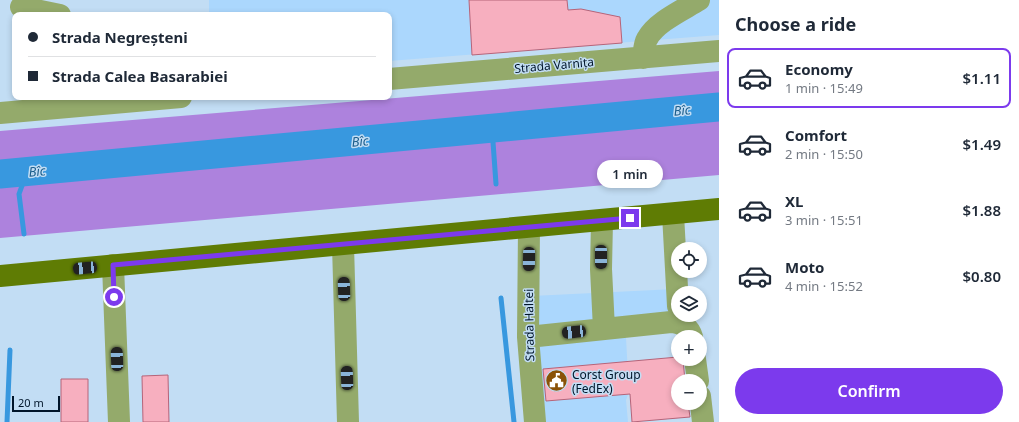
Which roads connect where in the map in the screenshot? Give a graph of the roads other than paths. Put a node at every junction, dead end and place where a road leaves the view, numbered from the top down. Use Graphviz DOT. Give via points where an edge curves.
graph roads {
  1 [pos="699,0"];
  2 [pos="21,8"];
  3 [pos="43,12"];
  4 [pos="719,51"];
  5 [pos="643,58"];
  6 [pos="392,79"];
  7 [pos="138,100"];
  8 [pos="0,112"];
  9 [pos="719,209"];
  10 [pos="674,214"];
  11 [pos="602,221"];
  12 [pos="529,228"];
  13 [pos="343,244"];
  14 [pos="113,265"];
  15 [pos="0,276"];
  16 [pos="679,286"];
  17 [pos="671,321"];
  18 [pos="604,329"];
  19 [pos="528,337"];
  20 [pos="702,410"];
  21 [pos="119,422"];
  22 [pos="348,422"];
  23 [pos="535,422"];
  24 [pos="703,422"];
  1 -- 5 [label="street" via="664,21 653,31 646,40"];
  2 -- 3 [label="street"];
  4 -- 5 [label="street, Strada Varnița"];
  5 -- 6 [label="street, Strada Varnița"];
  7 -- 8 [label="street"];
  9 -- 10 [label="main road"];
  10 -- 11 [label="main road"];
  10 -- 16 [label="street"];
  11 -- 12 [label="main road"];
  11 -- 18 [label="street"];
  12 -- 13 [label="main road"];
  12 -- 19 [label="street, Strada Haltei"];
  13 -- 14 [label="main road"];
  13 -- 22 [label="street"];
  14 -- 15 [label="main road"];
  14 -- 21 [label="street"];
  17 -- 18 [label="street"];
  18 -- 19 [label="street"];
  19 -- 23 [label="street, Strada Haltei"];
  20 -- 24 [label="street"];
}
